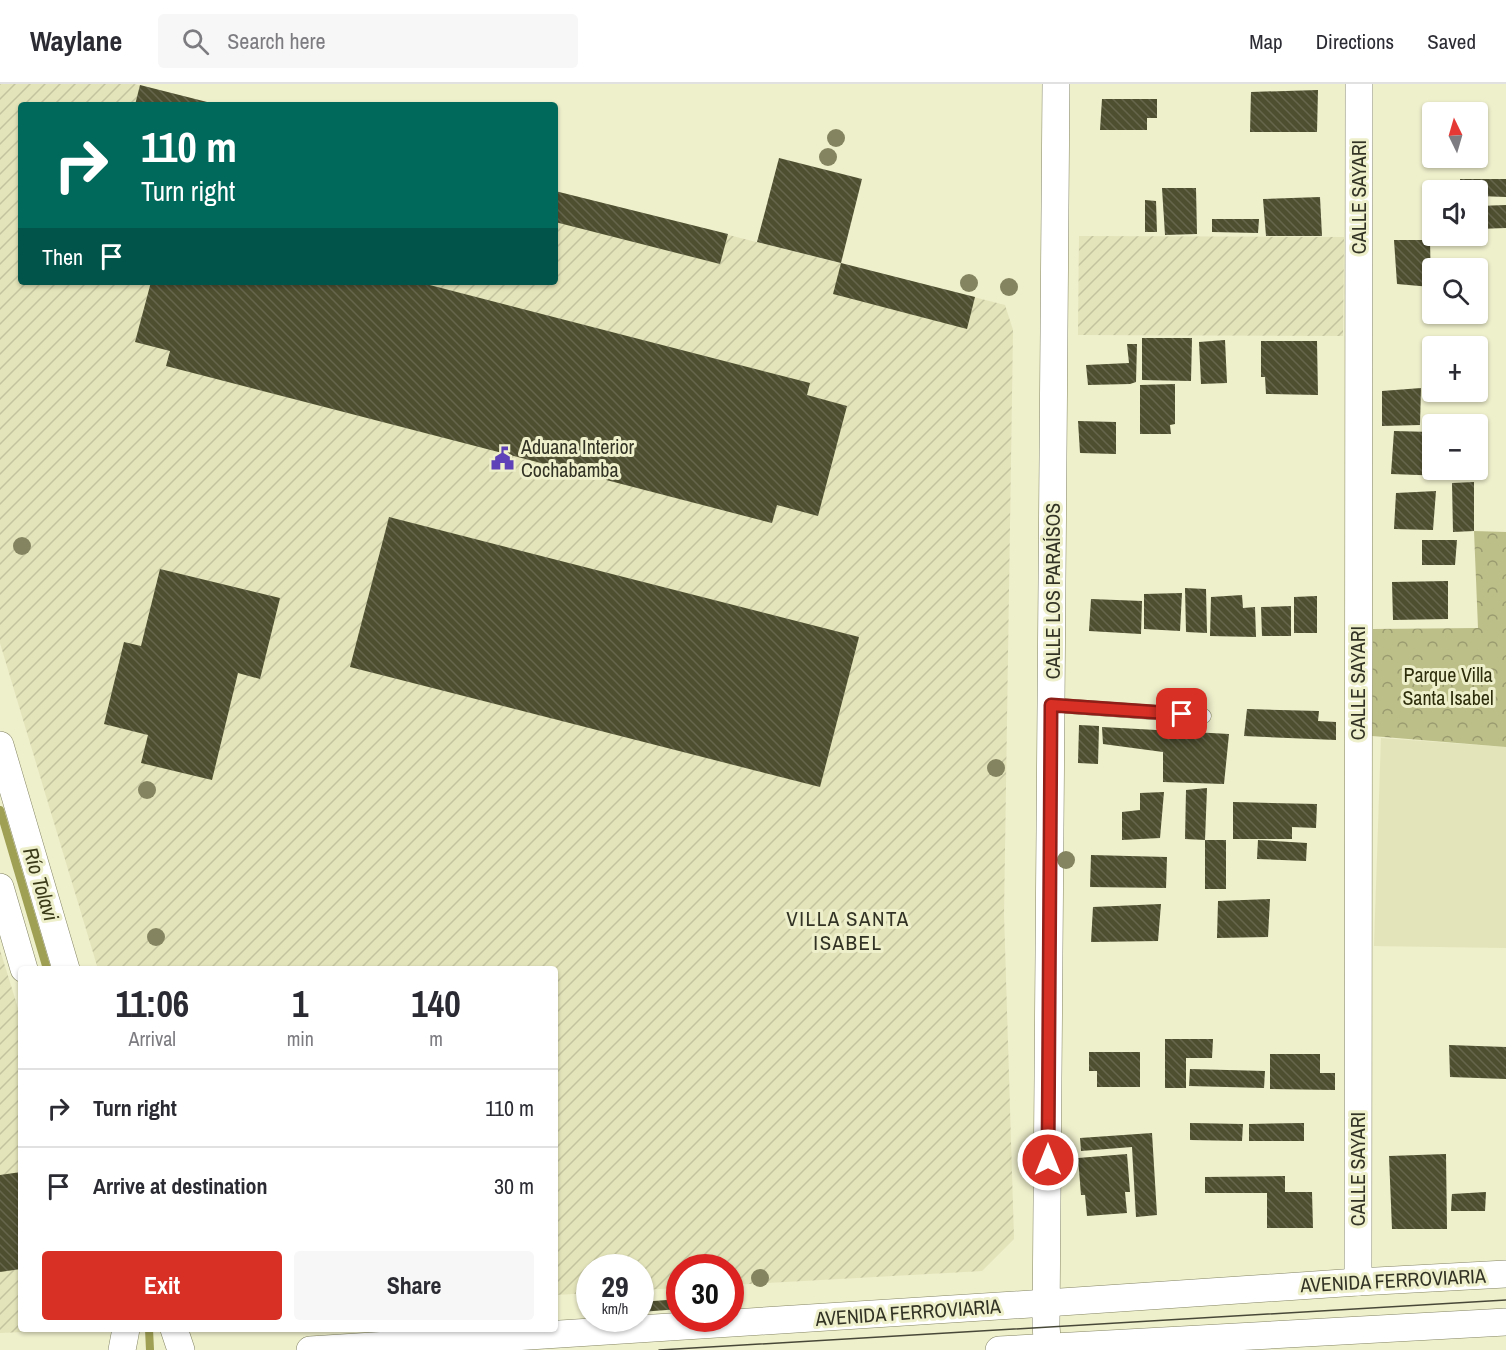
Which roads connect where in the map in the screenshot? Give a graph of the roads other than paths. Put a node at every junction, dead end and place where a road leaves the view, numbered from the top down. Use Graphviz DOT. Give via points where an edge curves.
graph roads {
  1 [pos="1056,84"];
  2 [pos="1359,84"];
  3 [pos="1051,705"];
  4 [pos="1204,716"];
  5 [pos="0,745"];
  6 [pos="0,887"];
  7 [pos="23,966"];
  8 [pos="65,966"];
  9 [pos="1506,1274"];
  10 [pos="1358,1282"];
  11 [pos="1046,1304"];
  12 [pos="1506,1322"];
  13 [pos="125,1332"];
  14 [pos="175,1332"];
  15 [pos="1352,1340"];
  16 [pos="1048,1349"];
  17 [pos="122,1350"];
  18 [pos="181,1350"];
  19 [pos="310,1350"];
  20 [pos="999,1350"];
  1 -- 3 [label="street, CALLE LOS PARAÍSOS"];
  2 -- 10 [label="street, CALLE SAYARI"];
  3 -- 4 [label="lane"];
  3 -- 11 [label="street, CALLE LOS PARAÍSOS"];
  5 -- 8 [label="street"];
  6 -- 7 [label="street"];
  9 -- 10 [label="street, AVENIDA FERROVIARIA"];
  10 -- 11 [label="street, AVENIDA FERROVIARIA"];
  11 -- 16 [label="street, CALLE LOS PARAÍSOS"];
  11 -- 19 [label="street, AVENIDA FERROVIARIA"];
  12 -- 15 [label="street"];
  13 -- 17 [label="street"];
  14 -- 18 [label="street"];
  15 -- 16 [label="street"];
  16 -- 20 [label="street"];
}
